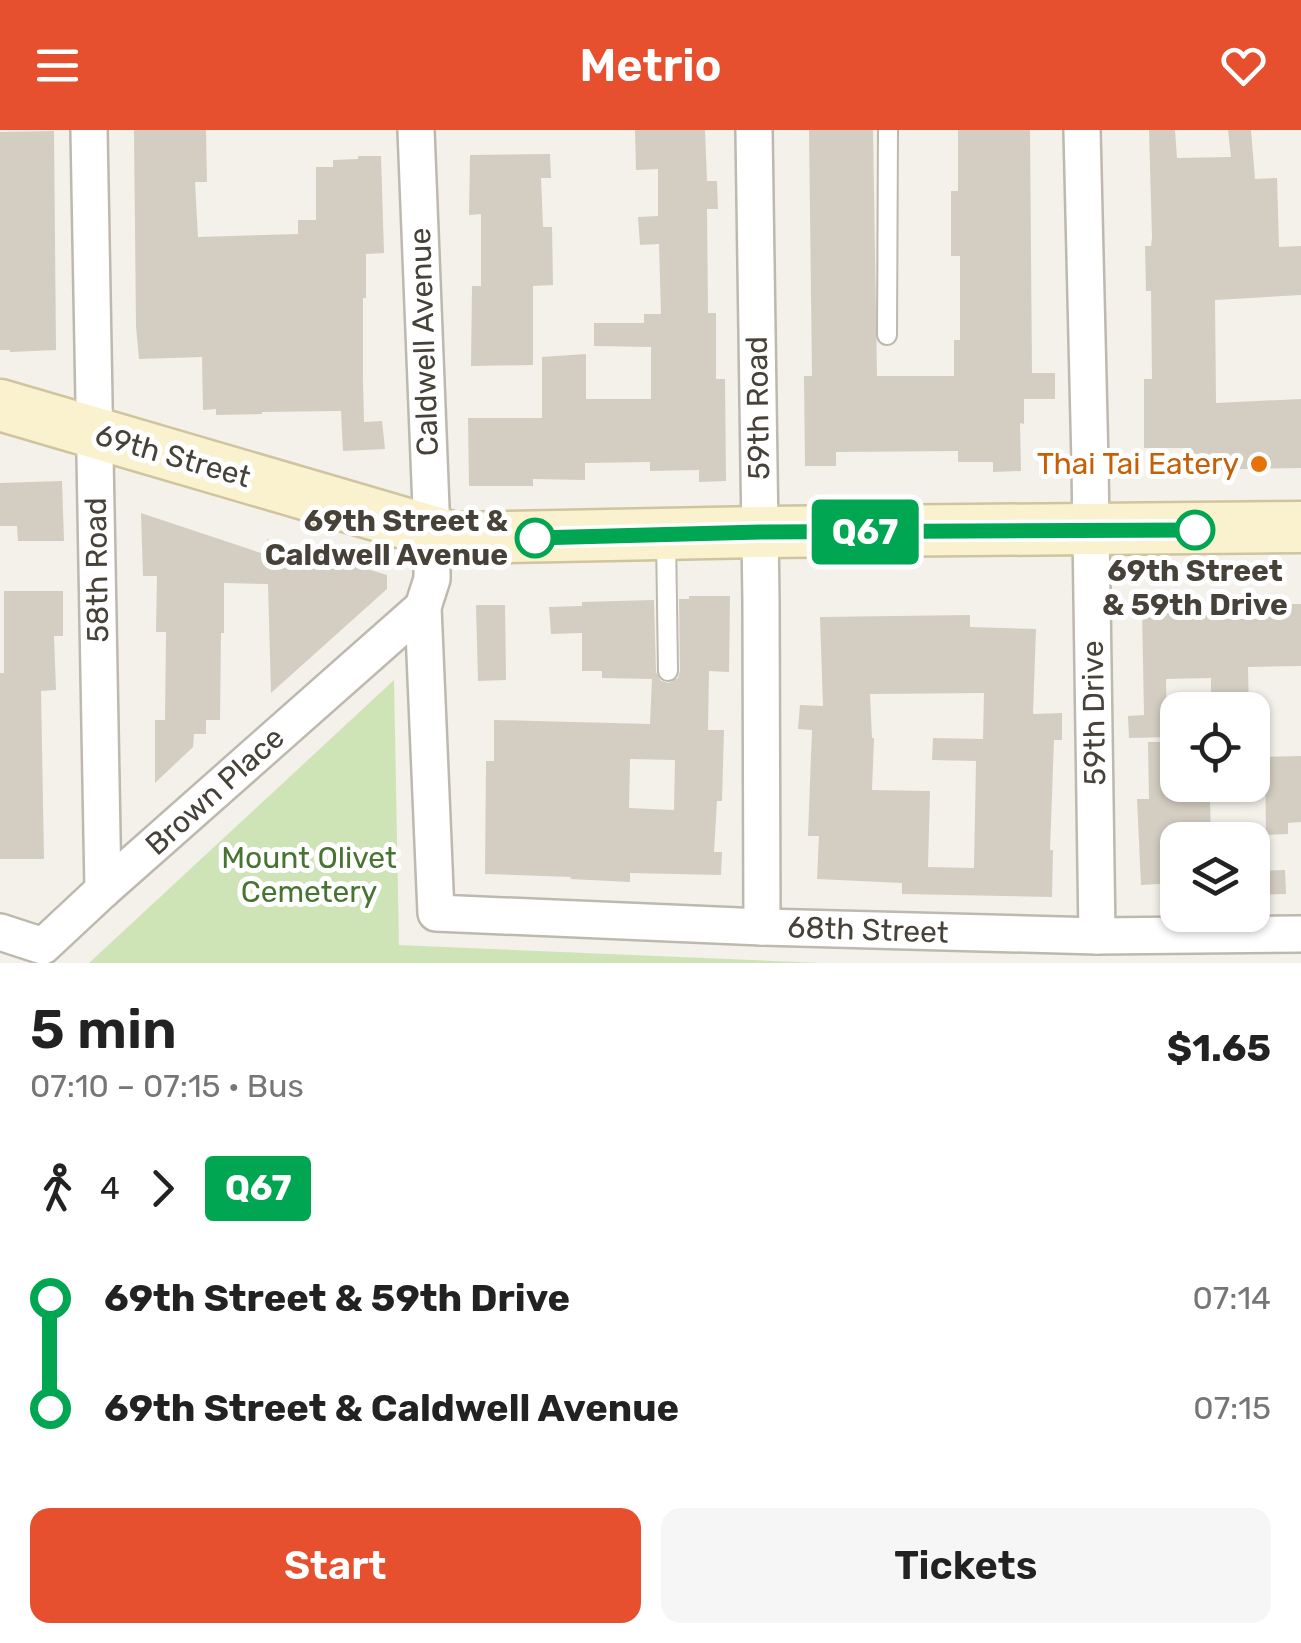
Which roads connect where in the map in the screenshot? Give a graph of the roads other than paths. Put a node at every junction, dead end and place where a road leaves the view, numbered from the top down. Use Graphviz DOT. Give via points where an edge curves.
graph roads {
  1 [pos="89,130"];
  2 [pos="416,130"];
  3 [pos="754,130"];
  4 [pos="888,130"];
  5 [pos="1082,130"];
  6 [pos="887,336"];
  7 [pos="0,405"];
  8 [pos="94,433"];
  9 [pos="1301,527"];
  10 [pos="1091,530"];
  11 [pos="760,532"];
  12 [pos="432,533"];
  13 [pos="666,535"];
  14 [pos="422,607"];
  15 [pos="668,671"];
  16 [pos="103,890"];
  17 [pos="436,912"];
  18 [pos="762,926"];
  19 [pos="0,932"];
  20 [pos="1301,934"];
  21 [pos="1097,936"];
  1 -- 8 [label="street, 58th Road"];
  2 -- 12 [label="street, Caldwell Avenue"];
  3 -- 11 [label="street, 59th Road"];
  4 -- 6 [label="lane"];
  5 -- 10 [label="street, 59th Drive"];
  7 -- 8 [label="main road, 69th Street"];
  8 -- 12 [label="main road, 69th Street"];
  8 -- 16 [label="street, 58th Road"];
  9 -- 10 [label="main road, 69th Street"];
  10 -- 11 [label="main road, 69th Street"];
  10 -- 21 [label="street, 59th Drive"];
  11 -- 13 [label="main road, 69th Street"];
  11 -- 18 [label="street, 59th Road"];
  12 -- 13 [label="main road, 69th Street"];
  12 -- 14 [label="street, Caldwell Avenue" via="432,579"];
  13 -- 15 [label="lane"];
  14 -- 16 [label="street, Brown Place"];
  14 -- 17 [label="street, Caldwell Avenue"];
  16 -- 19 [label="street, Brown Place" via="43,946"];
  17 -- 18 [label="street, 68th Street"];
  18 -- 21 [label="street, 68th Street"];
  20 -- 21 [label="street, 68th Street"];
}
